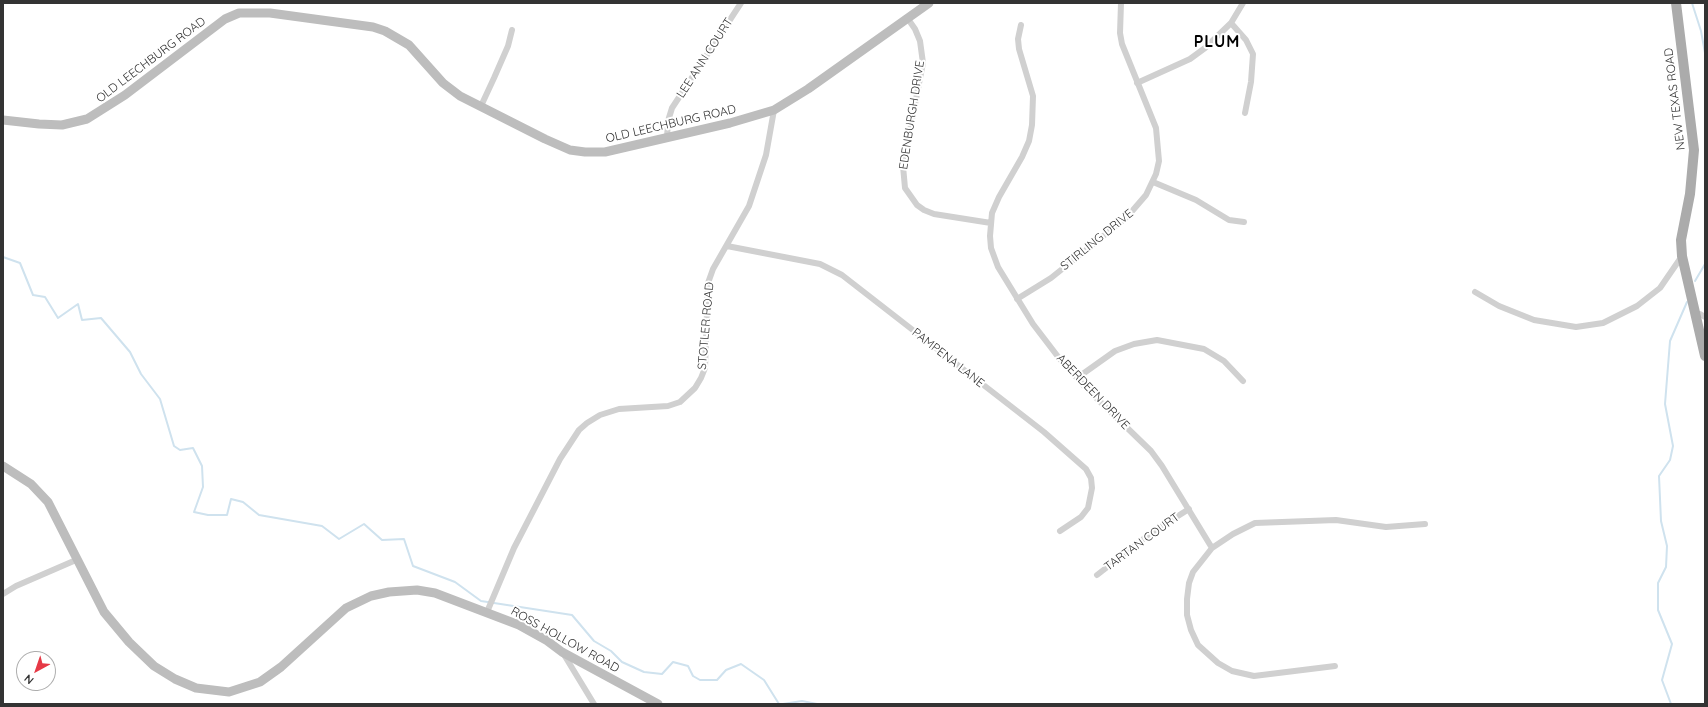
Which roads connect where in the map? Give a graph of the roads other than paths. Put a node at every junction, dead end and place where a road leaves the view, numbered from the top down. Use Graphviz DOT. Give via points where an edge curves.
graph roads {
  1 [pos="741,3"];
  2 [pos="929,3"];
  3 [pos="1121,3"];
  4 [pos="1243,3"];
  5 [pos="1676,3"];
  6 [pos="908,19"];
  7 [pos="1231,23"];
  8 [pos="1021,25"];
  9 [pos="512,30"];
  10 [pos="1138,83"];
  11 [pos="480,106"];
  12 [pos="774,110"];
  13 [pos="1246,113"];
  14 [pos="3,120"];
  15 [pos="667,138"];
  16 [pos="1153,182"];
  17 [pos="1244,222"];
  18 [pos="991,223"];
  19 [pos="727,246"];
  20 [pos="1682,256"];
  21 [pos="1475,292"];
  22 [pos="1017,299"];
  23 [pos="1700,317"];
  24 [pos="1705,356"];
  25 [pos="1077,378"];
  26 [pos="1243,381"];
  27 [pos="3,466"];
  28 [pos="1189,509"];
  29 [pos="1425,524"];
  30 [pos="1060,531"];
  31 [pos="1212,548"];
  32 [pos="76,560"];
  33 [pos="1097,575"];
  34 [pos="4,590"];
  35 [pos="488,609"];
  36 [pos="562,652"];
  37 [pos="1335,666"];
  38 [pos="594,704"];
  39 [pos="658,704"];
  1 -- 15 [label="street, LEE ANN COURT" via="672,108"];
  2 -- 6 [label="street, OLD LEECHBURG ROAD"];
  3 -- 10 [label="street, STIRLING DRIVE" via="1120,33"];
  4 -- 7 [label="street"];
  5 -- 20 [label="main road, NEW TEXAS ROAD" via="1694,150 1690,194 1681,240"];
  6 -- 12 [label="street, OLD LEECHBURG ROAD"];
  6 -- 18 [label="street, EDENBURGH DRIVE" via="920,40 923,63 902,166 905,188 917,205 924,210 934,214"];
  7 -- 10 [label="street" via="1205,48 1190,58"];
  7 -- 13 [label="street" via="1246,40 1253,54"];
  8 -- 18 [label="street, ABERDEEN DRIVE" via="1019,49 1033,96 1032,124 1029,141 999,197"];
  9 -- 11 [label="street" via="508,46"];
  10 -- 16 [label="street, STIRLING DRIVE" via="1156,128 1158,160"];
  11 -- 14 [label="street, OLD LEECHBURG ROAD" via="460,96 443,83 409,45 385,31 373,27 248,12 233,14 125,95 87,119 62,125"];
  11 -- 15 [label="street, OLD LEECHBURG ROAD" via="570,150 605,152"];
  12 -- 15 [label="street, OLD LEECHBURG ROAD"];
  12 -- 19 [label="street, STOTLER ROAD" via="766,155 749,206"];
  16 -- 17 [label="street" via="1196,200 1229,220"];
  16 -- 22 [label="street, STIRLING DRIVE" via="1146,195 1127,217 1051,278"];
  18 -- 22 [label="street, ABERDEEN DRIVE" via="991,248 998,267"];
  19 -- 30 [label="street, PAMPENA LANE" via="820,264 842,275 1044,432 1086,469 1091,478 1088,508 1081,517"];
  19 -- 35 [label="street, STOTLER ROAD" via="708,283 705,368 695,388 680,402 668,406 634,406 619,409 600,415 579,430 560,459 514,548"];
  20 -- 21 [label="street" via="1660,288 1637,306 1603,323 1576,327 1534,320 1499,306"];
  20 -- 23 [label="main road, NEW TEXAS ROAD"];
  22 -- 25 [label="street, ABERDEEN DRIVE" via="1059,358"];
  23 -- 24 [label="main road, NEW TEXAS ROAD"];
  25 -- 26 [label="street" via="1115,351 1157,340 1204,349 1224,361"];
  25 -- 28 [label="street, ABERDEEN DRIVE" via="1151,452"];
  27 -- 32 [label="street, ROSS HOLLOW ROAD" via="31,484 48,502"];
  28 -- 31 [label="street, ABERDEEN DRIVE"];
  28 -- 33 [label="street, TARTAN COURT" via="1152,533"];
  29 -- 31 [label="street" via="1386,527 1336,520 1255,523"];
  31 -- 37 [label="street" via="1193,572 1186,599 1191,630 1198,645 1206,654 1232,671 1254,676"];
  32 -- 34 [label="street"];
  32 -- 35 [label="street, ROSS HOLLOW ROAD" via="104,612 129,642 154,666 175,679 210,691 229,692 260,682 281,667 346,608 371,596 417,590"];
  35 -- 36 [label="street, ROSS HOLLOW ROAD" via="546,640"];
  36 -- 38 [label="street"];
  36 -- 39 [label="street, ROSS HOLLOW ROAD"];
}
